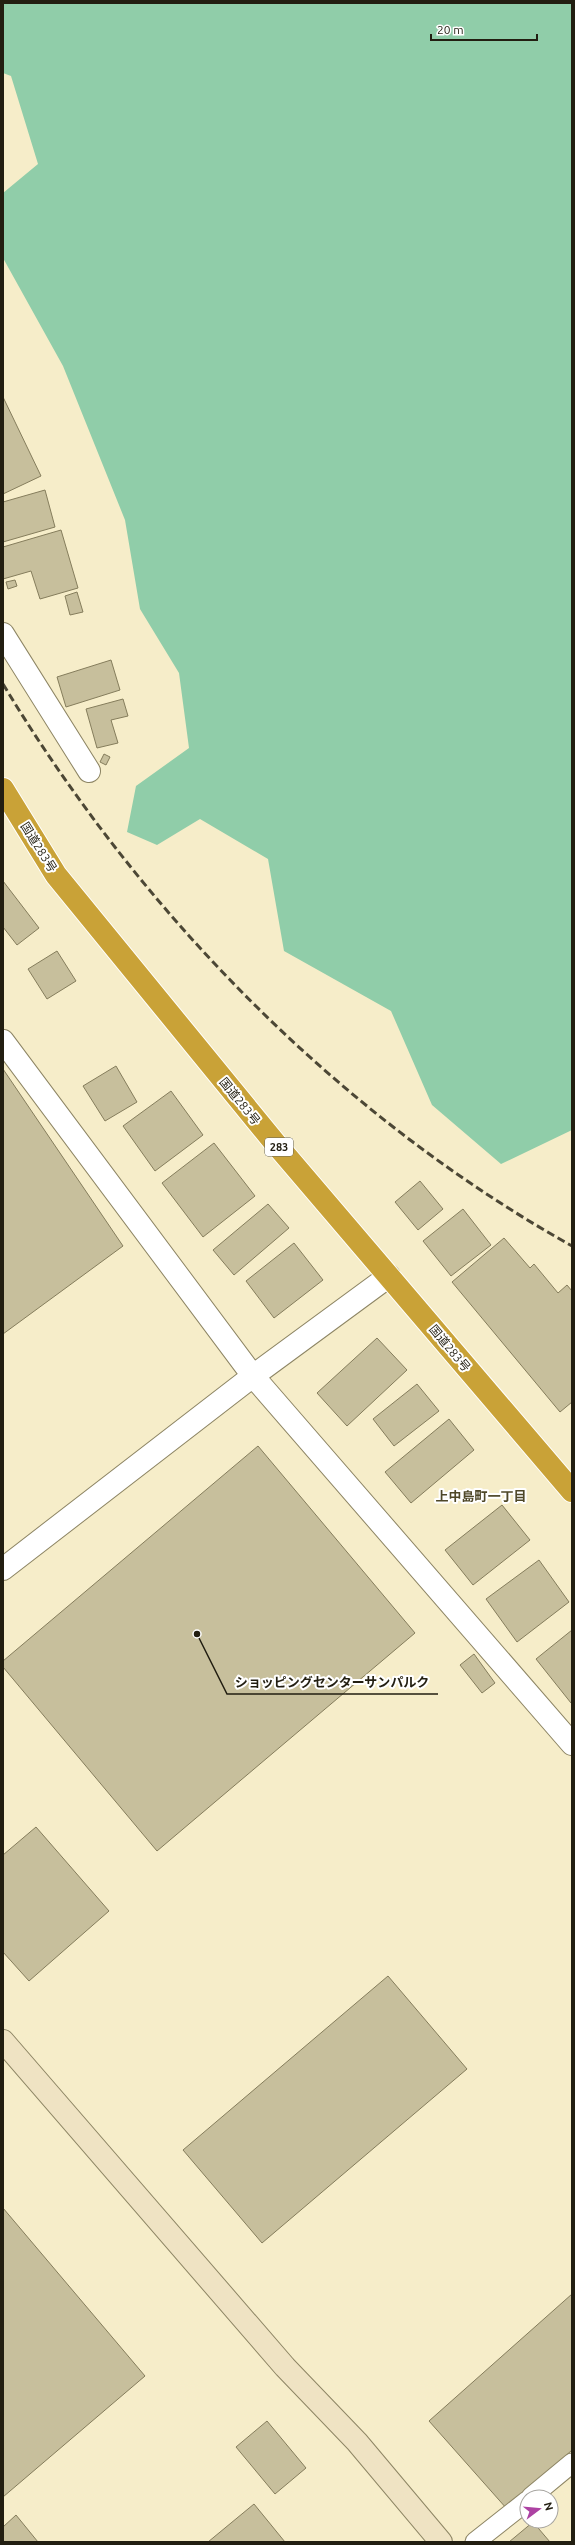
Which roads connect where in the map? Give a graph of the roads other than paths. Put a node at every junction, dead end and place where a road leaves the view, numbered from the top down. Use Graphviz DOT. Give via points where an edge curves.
graph roads {
  1 [pos="3,634"];
  2 [pos="89,771"];
  3 [pos="3,789"];
  4 [pos="3,1041"];
  5 [pos="389,1276"];
  6 [pos="253,1376"];
  7 [pos="572,1491"];
  8 [pos="3,1569"];
  9 [pos="572,1744"];
  10 [pos="3,2041"];
  11 [pos="572,2463"];
  12 [pos="541,2489"];
  13 [pos="519,2507"];
  14 [pos="440,2542"];
  15 [pos="475,2542"];
  1 -- 2 [label="street"];
  3 -- 5 [label="highway, 国道283号 / 283" via="56,875 270,1136"];
  4 -- 6 [label="street"];
  5 -- 6 [label="street"];
  5 -- 7 [label="highway, 国道283号 / 283"];
  6 -- 8 [label="street"];
  6 -- 9 [label="street"];
  10 -- 14 [label="street" via="285,2367 357,2442"];
  11 -- 12 [label="lane"];
  13 -- 15 [label="lane"];
}
